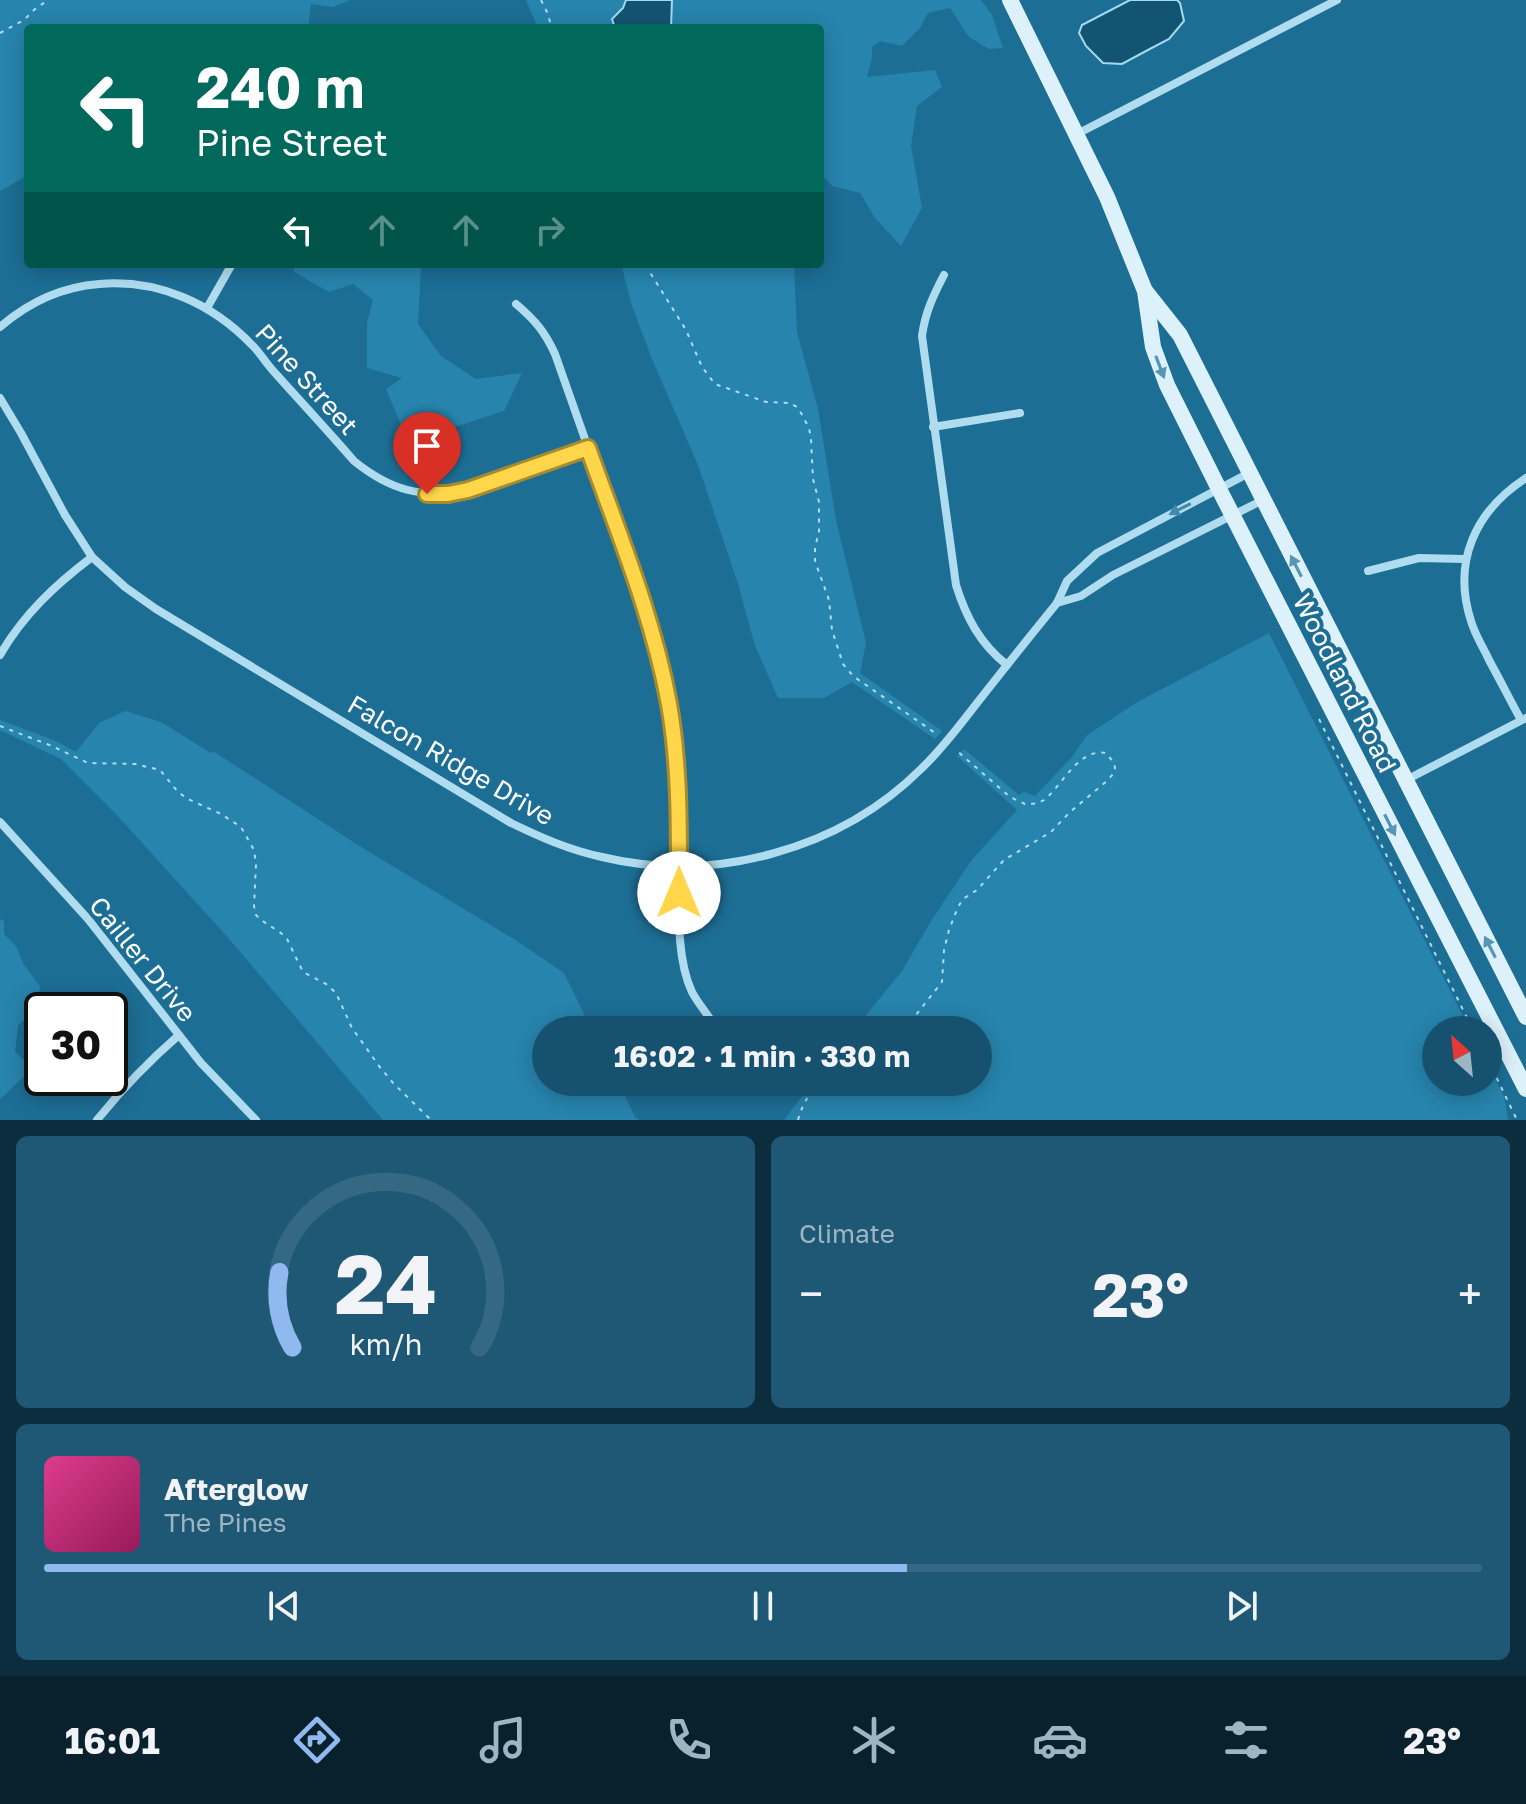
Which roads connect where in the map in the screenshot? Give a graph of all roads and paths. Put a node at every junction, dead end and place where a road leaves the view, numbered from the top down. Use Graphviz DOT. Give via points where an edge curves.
graph roads {
  1 [pos="49,0"];
  2 [pos="541,0"];
  3 [pos="1010,0"];
  4 [pos="1337,0"];
  5 [pos="551,24"];
  6 [pos="0,33"];
  7 [pos="1077,134"];
  8 [pos="230,268"];
  9 [pos="649,268"];
  10 [pos="944,275"];
  11 [pos="1145,291"];
  12 [pos="516,304"];
  13 [pos="207,308"];
  14 [pos="0,327"];
  15 [pos="0,398"];
  16 [pos="1020,413"];
  17 [pos="933,427"];
  18 [pos="588,448"];
  19 [pos="1249,473"];
  20 [pos="1526,478"];
  21 [pos="1219,489"];
  22 [pos="1263,500"];
  23 [pos="1232,516"];
  24 [pos="92,557"];
  25 [pos="1465,559"];
  26 [pos="1368,571"];
  27 [pos="1057,603"];
  28 [pos="0,655"];
  29 [pos="1007,665"];
  30 [pos="1319,719"];
  31 [pos="1524,719"];
  32 [pos="0,726"];
  33 [pos="946,742"];
  34 [pos="1405,781"];
  35 [pos="0,822"];
  36 [pos="679,866"];
  37 [pos="708,1016"];
  38 [pos="915,1016"];
  39 [pos="1466,1016"];
  40 [pos="1526,1017"];
  41 [pos="179,1035"];
  42 [pos="1502,1089"];
  43 [pos="1526,1089"];
  44 [pos="808,1096"];
  45 [pos="97,1120"];
  46 [pos="256,1120"];
  47 [pos="431,1120"];
  48 [pos="798,1120"];
  49 [pos="1517,1120"];
  1 -- 6 [label="path"];
  2 -- 5 [label="path"];
  3 -- 7 [label="main road, Woodland Road"];
  4 -- 7 [label="street"];
  7 -- 11 [label="main road, Woodland Road"];
  8 -- 13 [label="street"];
  9 -- 33 [label="path" via="715,384 766,402 790,403 801,413 809,428 819,502 815,561 843,664"];
  10 -- 17 [label="street" via="930,300 922,336"];
  11 -- 19 [label="main road, Woodland Road" via="1180,335"];
  11 -- 21 [label="main road, Woodland Road, one-way" via="1153,347 1167,385"];
  12 -- 18 [label="street" via="547,337"];
  13 -- 14 [label="street, Pine Street" via="166,290 105,283 49,295"];
  13 -- 18 [label="street, Pine Street" via="253,346 354,461 397,487 427,494 468,490"];
  15 -- 24 [label="street, Falcon Ridge Drive"];
  16 -- 17 [label="street"];
  17 -- 29 [label="street" via="959,596 972,626"];
  18 -- 36 [label="street" via="659,660 675,752"];
  19 -- 21 [label="street, Falcon Ridge Drive"];
  19 -- 22 [label="main road, Woodland Road"];
  20 -- 25 [label="street" via="1489,511"];
  21 -- 23 [label="main road, Woodland Road"];
  21 -- 27 [label="street, Falcon Ridge Drive, one-way" via="1097,553 1067,581"];
  22 -- 23 [label="street, Falcon Ridge Drive"];
  34 -- 22 [label="main road, Woodland Road, one-way"];
  23 -- 27 [label="street, Falcon Ridge Drive" via="1081,596"];
  23 -- 43 [label="main road, Woodland Road, one-way"];
  24 -- 28 [label="street" via="41,599"];
  24 -- 36 [label="street, Falcon Ridge Drive" via="156,609 511,823 601,857"];
  25 -- 26 [label="street" via="1419,558"];
  25 -- 31 [label="street" via="1465,598 1475,632"];
  27 -- 29 [label="street, Falcon Ridge Drive"];
  29 -- 33 [label="street, Falcon Ridge Drive"];
  30 -- 39 [label="path"];
  31 -- 34 [label="street"];
  32 -- 47 [label="path" via="88,763 160,770 178,792 241,827 254,850 256,915 287,939 303,972 336,993 379,1066"];
  33 -- 36 [label="street, Falcon Ridge Drive" via="898,790 837,829 775,854"];
  33 -- 38 [label="path" via="1025,804 1043,800 1096,752 1106,753 1115,768 1051,832 1004,860 963,899 949,930 942,982"];
  40 -- 34 [label="main road, Woodland Road, one-way"];
  35 -- 41 [label="street, Cailler Drive" via="88,919"];
  36 -- 37 [label="street" via="686,974"];
  41 -- 45 [label="street"];
  41 -- 46 [label="street, Cailler Drive"];
  42 -- 49 [label="path"];
  44 -- 48 [label="path"];
}
